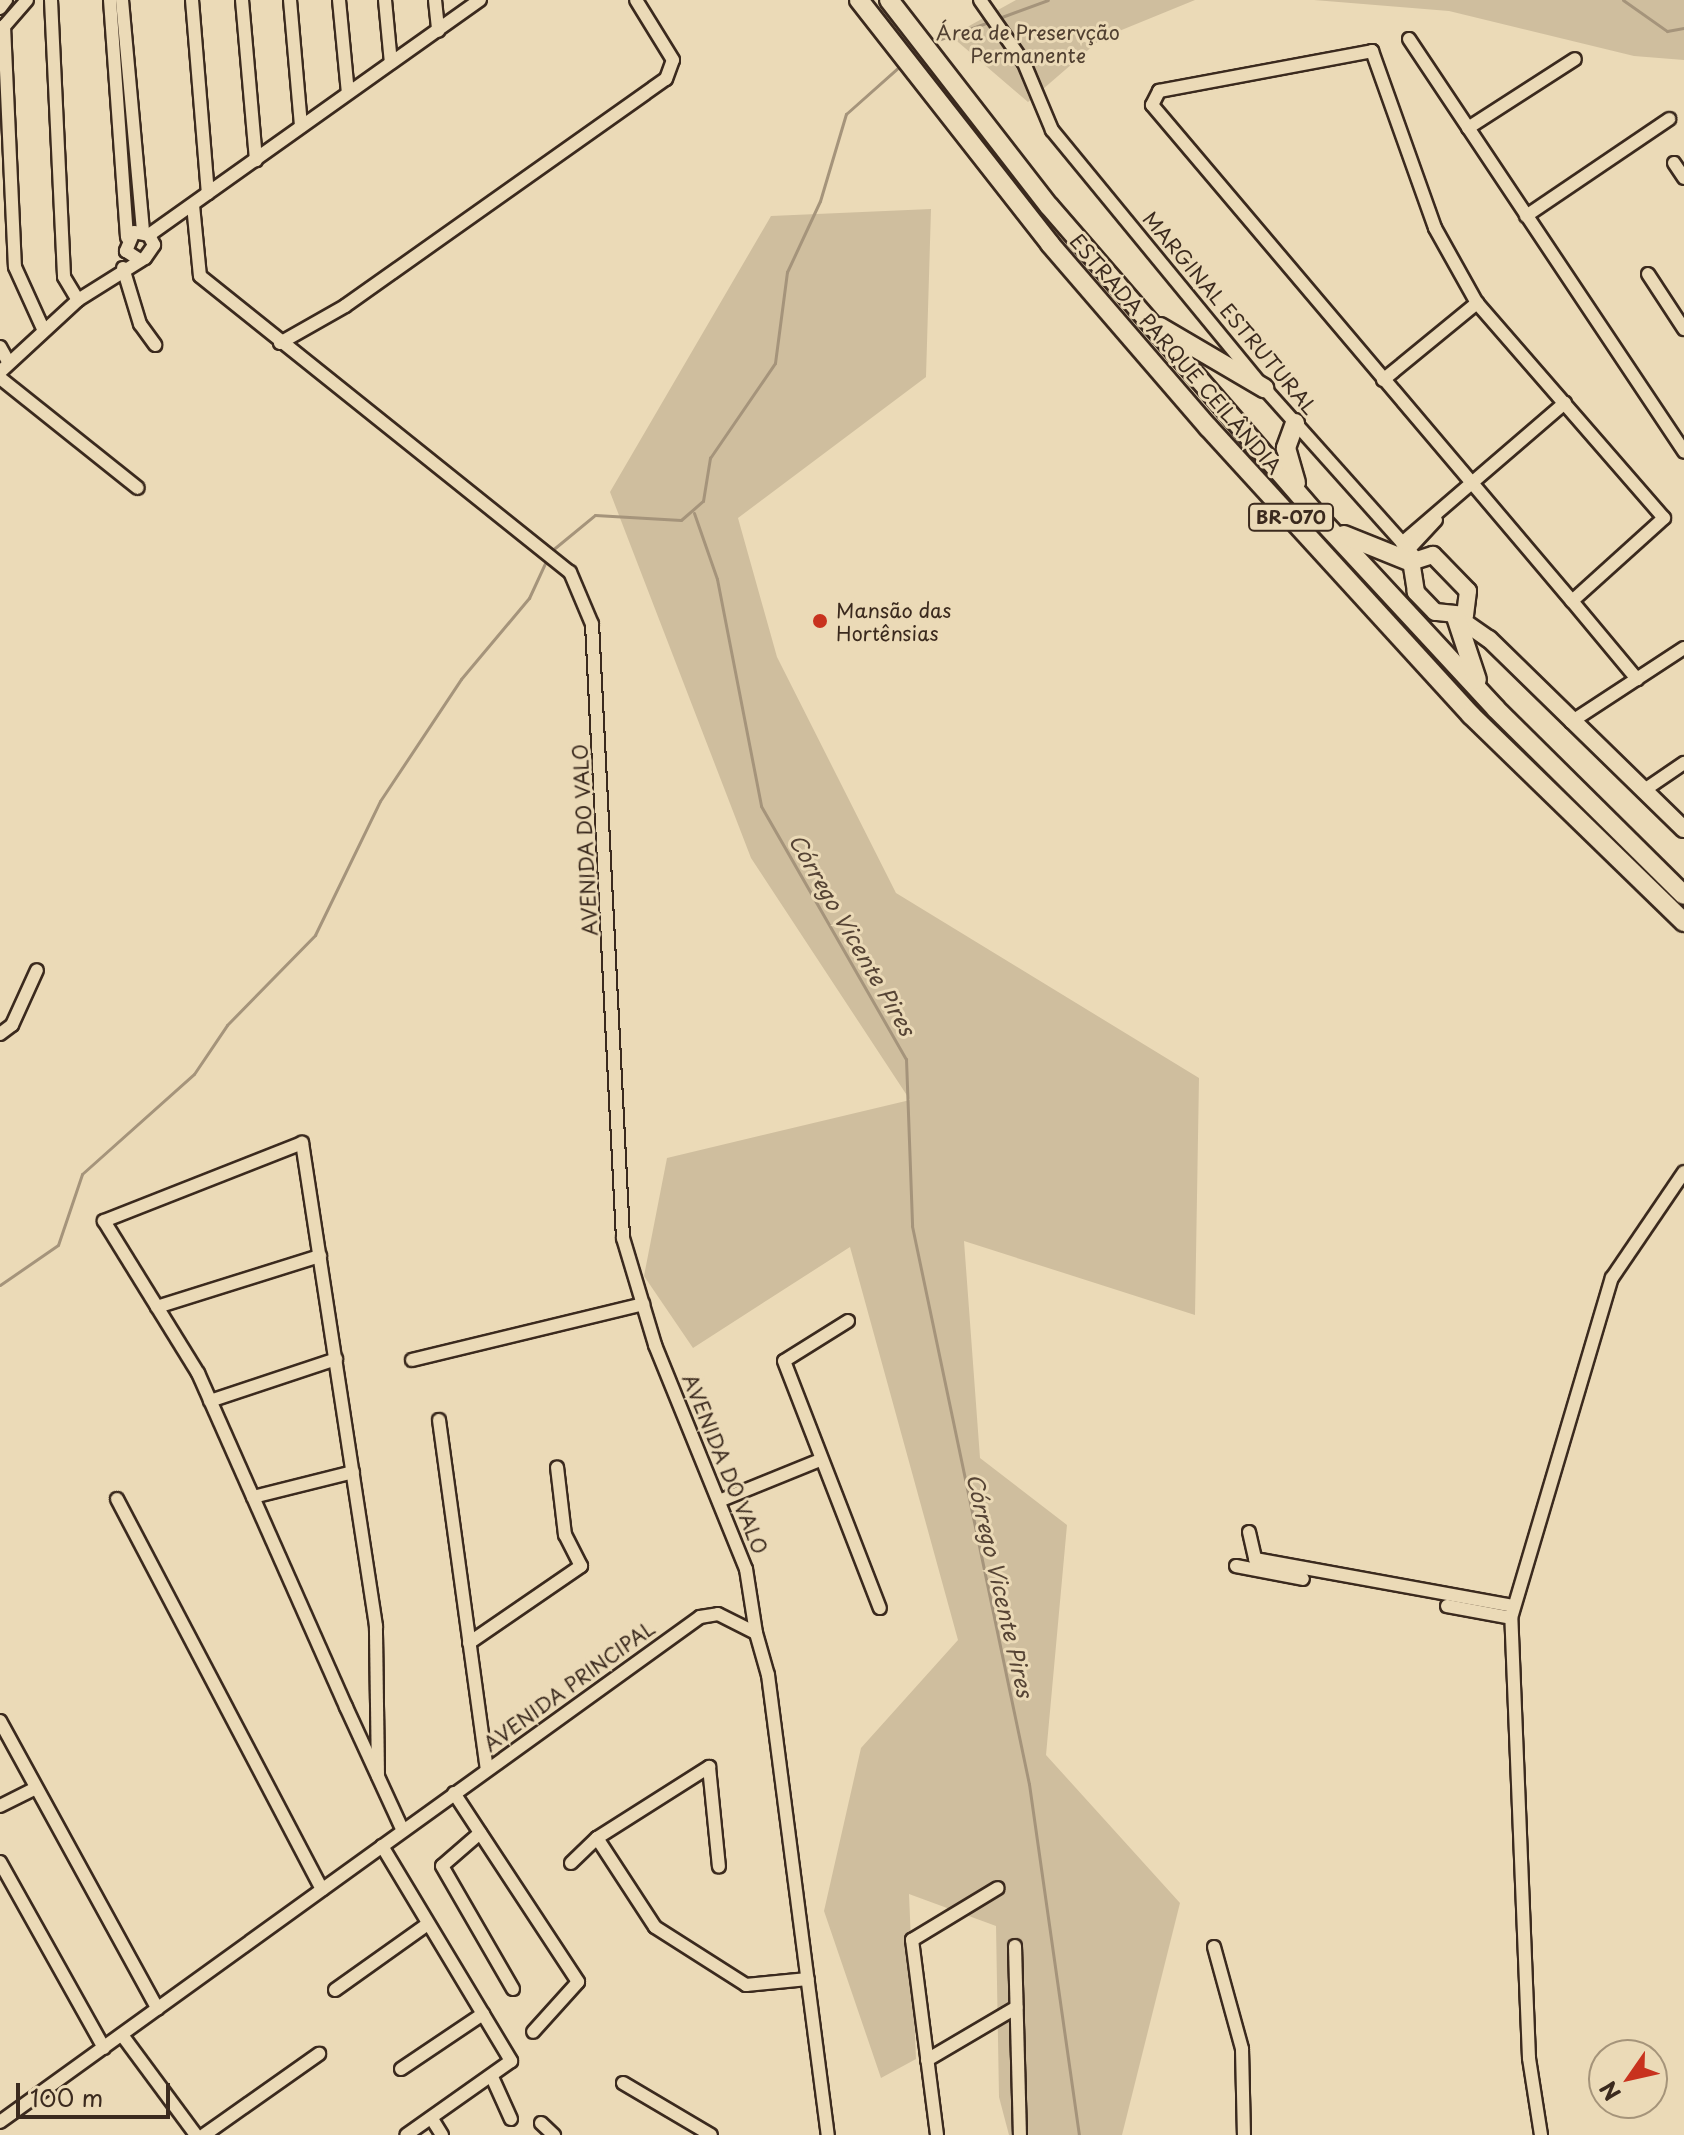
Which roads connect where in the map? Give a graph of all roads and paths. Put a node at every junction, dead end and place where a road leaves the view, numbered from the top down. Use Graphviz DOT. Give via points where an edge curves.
graph roads {
  1 [pos="27,0"];
  2 [pos="51,0"];
  3 [pos="110,0"];
  4 [pos="122,0"];
  5 [pos="192,0"];
  6 [pos="242,0"];
  7 [pos="290,0"];
  8 [pos="339,0"];
  9 [pos="385,0"];
  10 [pos="435,0"];
  11 [pos="480,0"];
  12 [pos="636,0"];
  13 [pos="859,0"];
  14 [pos="889,0"];
  15 [pos="980,0"];
  16 [pos="2,29"];
  17 [pos="438,31"];
  18 [pos="1409,39"];
  19 [pos="1575,59"];
  20 [pos="391,63"];
  21 [pos="348,93"];
  22 [pos="1669,119"];
  23 [pos="301,127"];
  24 [pos="1468,128"];
  25 [pos="256,160"];
  26 [pos="1674,163"];
  27 [pos="1684,178"];
  28 [pos="208,193"];
  29 [pos="193,205"];
  30 [pos="1526,216"];
  31 [pos="127,237"];
  32 [pos="149,237"];
  33 [pos="126,251"];
  34 [pos="140,260"];
  35 [pos="120,270"];
  36 [pos="1648,274"];
  37 [pos="78,300"];
  38 [pos="1477,303"];
  39 [pos="1143,316"];
  40 [pos="1684,329"];
  41 [pos="44,331"];
  42 [pos="280,343"];
  43 [pos="155,345"];
  44 [pos="0,347"];
  45 [pos="3,371"];
  46 [pos="1383,380"];
  47 [pos="1264,388"];
  48 [pos="1565,403"];
  49 [pos="1295,423"];
  50 [pos="1684,452"];
  51 [pos="1475,486"];
  52 [pos="138,488"];
  53 [pos="1319,516"];
  54 [pos="1409,553"];
  55 [pos="1572,601"];
  56 [pos="1461,614"];
  57 [pos="1684,648"];
  58 [pos="1637,679"];
  59 [pos="1485,697"];
  60 [pos="1571,722"];
  61 [pos="1684,763"];
  62 [pos="1643,791"];
  63 [pos="1684,829"];
  64 [pos="1684,895"];
  65 [pos="1684,922"];
  66 [pos="37,970"];
  67 [pos="0,1034"];
  68 [pos="1684,1172"];
  69 [pos="320,1256"];
  70 [pos="643,1304"];
  71 [pos="157,1307"];
  72 [pos="848,1321"];
  73 [pos="336,1359"];
  74 [pos="412,1360"];
  75 [pos="210,1401"];
  76 [pos="439,1420"];
  77 [pos="820,1460"];
  78 [pos="557,1467"];
  79 [pos="353,1472"];
  80 [pos="253,1497"];
  81 [pos="117,1499"];
  82 [pos="719,1501"];
  83 [pos="1249,1532"];
  84 [pos="1236,1566"];
  85 [pos="880,1608"];
  86 [pos="1512,1612"];
  87 [pos="756,1633"];
  88 [pos="469,1643"];
  89 [pos="0,1721"];
  90 [pos="487,1769"];
  91 [pos="378,1776"];
  92 [pos="36,1788"];
  93 [pos="454,1793"];
  94 [pos="0,1806"];
  95 [pos="403,1831"];
  96 [pos="480,1833"];
  97 [pos="597,1838"];
  98 [pos="382,1846"];
  99 [pos="0,1862"];
  100 [pos="571,1863"];
  101 [pos="719,1867"];
  102 [pos="998,1888"];
  103 [pos="322,1889"];
  104 [pos="428,1924"];
  105 [pos="1015,1946"];
  106 [pos="1214,1947"];
  107 [pos="808,1979"];
  108 [pos="513,1989"];
  109 [pos="335,1990"];
  110 [pos="1017,2007"];
  111 [pos="158,2009"];
  112 [pos="483,2014"];
  113 [pos="533,2032"];
  114 [pos="122,2035"];
  115 [pos="104,2048"];
  116 [pos="319,2054"];
  117 [pos="927,2060"];
  118 [pos="401,2069"];
  119 [pos="492,2077"];
  120 [pos="623,2083"];
  121 [pos="432,2119"];
  122 [pos="511,2119"];
  123 [pos="0,2122"];
  124 [pos="541,2123"];
  125 [pos="196,2135"];
  126 [pos="204,2135"];
  127 [pos="406,2135"];
  128 [pos="442,2135"];
  129 [pos="554,2135"];
  130 [pos="711,2135"];
  131 [pos="828,2135"];
  132 [pos="937,2135"];
  133 [pos="1020,2135"];
  134 [pos="1244,2135"];
  135 [pos="1541,2135"];
  1 -- 16 [label="street"];
  2 -- 37 [label="street" via="64,277"];
  3 -- 31 [label="street"];
  4 -- 32 [label="street"];
  5 -- 28 [label="street"];
  6 -- 25 [label="street"];
  7 -- 23 [label="street"];
  8 -- 21 [label="street"];
  9 -- 20 [label="street"];
  10 -- 17 [label="street"];
  11 -- 17 [label="street"];
  12 -- 42 [label="street" via="673,60 666,79 345,306"];
  13 -- 65 [label="highway, ESTRADA PARQUE CEILÂNDIA / BR-070" via="1050,244 1218,438 1471,715"];
  14 -- 39 [label="highway, ESTRADA PARQUE CEILÂNDIA / BR-070"];
  15 -- 47 [label="street, MARGINAL ESTRUTURAL" via="1014,46 1052,130"];
  16 -- 41 [label="street" via="15,267"];
  17 -- 20 [label="street"];
  18 -- 24 [label="street"];
  19 -- 24 [label="street"];
  20 -- 21 [label="street"];
  21 -- 23 [label="street"];
  22 -- 30 [label="street"];
  23 -- 25 [label="street"];
  24 -- 30 [label="street"];
  25 -- 28 [label="street"];
  26 -- 27 [label="street"];
  28 -- 29 [label="street"];
  29 -- 32 [label="street"];
  29 -- 42 [label="street, AVENIDA DO VALO" via="200,276"];
  30 -- 50 [label="street"];
  31 -- 32 [label="street"];
  31 -- 33 [label="street"];
  32 -- 34 [label="street"];
  33 -- 34 [label="street"];
  33 -- 35 [label="street"];
  34 -- 35 [label="street"];
  35 -- 37 [label="street"];
  35 -- 43 [label="street" via="140,324"];
  36 -- 40 [label="street"];
  37 -- 41 [label="street"];
  38 -- 46 [label="street"];
  38 -- 46 [label="street" via="1435,228 1372,51 1154,94 1152,105 1178,142"];
  38 -- 48 [label="street"];
  39 -- 47 [label="highway"];
  39 -- 53 [label="highway, ESTRADA PARQUE CEILÂNDIA / BR-070"];
  41 -- 45 [label="street"];
  42 -- 70 [label="street, AVENIDA DO VALO" via="570,572 592,624 623,1238"];
  44 -- 45 [label="street"];
  45 -- 52 [label="street"];
  46 -- 51 [label="street"];
  47 -- 49 [label="street, MARGINAL ESTRUTURAL"];
  48 -- 51 [label="street"];
  48 -- 55 [label="street" via="1664,518"];
  49 -- 53 [label="highway" via="1286,448 1291,474"];
  49 -- 54 [label="street, MARGINAL ESTRUTURAL"];
  51 -- 54 [label="street"];
  51 -- 55 [label="street"];
  53 -- 54 [label="highway" via="1376,553"];
  53 -- 59 [label="highway, ESTRADA PARQUE CEILÂNDIA / BR-070"];
  54 -- 56 [label="main road" via="1423,601"];
  54 -- 56 [label="main road" via="1433,555 1456,571"];
  55 -- 58 [label="street"];
  56 -- 59 [label="highway"];
  56 -- 60 [label="main road"];
  57 -- 58 [label="street"];
  58 -- 60 [label="street"];
  59 -- 64 [label="highway, ESTRADA PARQUE CEILÂNDIA / BR-070"];
  60 -- 62 [label="main road"];
  61 -- 62 [label="street"];
  62 -- 63 [label="main road"];
  66 -- 67 [label="street" via="12,1025"];
  68 -- 86 [label="street" via="1612,1278"];
  69 -- 71 [label="street"];
  69 -- 71 [label="street" via="302,1143 104,1221"];
  69 -- 73 [label="street"];
  70 -- 74 [label="street"];
  70 -- 82 [label="street, AVENIDA DO VALO"];
  71 -- 75 [label="street"];
  72 -- 77 [label="street" via="784,1361"];
  73 -- 75 [label="street"];
  73 -- 79 [label="street"];
  75 -- 80 [label="street"];
  76 -- 88 [label="street"];
  77 -- 82 [label="street"];
  77 -- 85 [label="street"];
  78 -- 88 [label="street" via="565,1535 581,1566"];
  79 -- 80 [label="street"];
  79 -- 91 [label="street" via="376,1626"];
  80 -- 91 [label="street"];
  81 -- 103 [label="street"];
  82 -- 87 [label="street, AVENIDA DO VALO" via="746,1569"];
  83 -- 86 [label="street" via="1255,1559"];
  84 -- 86 [label="street"];
  86 -- 135 [label="street" via="1529,2058"];
  87 -- 90 [label="street, AVENIDA PRINCIPAL" via="735,1617 700,1617"];
  87 -- 107 [label="street"];
  88 -- 90 [label="street"];
  89 -- 92 [label="street"];
  90 -- 93 [label="street, AVENIDA PRINCIPAL"];
  91 -- 95 [label="street"];
  92 -- 94 [label="street"];
  92 -- 111 [label="street"];
  93 -- 95 [label="street, AVENIDA PRINCIPAL"];
  93 -- 96 [label="street"];
  95 -- 98 [label="street, AVENIDA PRINCIPAL"];
  96 -- 108 [label="street" via="442,1866"];
  96 -- 113 [label="street" via="578,1982"];
  97 -- 100 [label="street"];
  97 -- 101 [label="street" via="709,1767"];
  97 -- 107 [label="street" via="655,1927 746,1985"];
  98 -- 103 [label="street, AVENIDA PRINCIPAL"];
  98 -- 104 [label="street"];
  99 -- 115 [label="street"];
  102 -- 117 [label="street" via="912,1940"];
  103 -- 111 [label="street, AVENIDA PRINCIPAL"];
  104 -- 109 [label="street"];
  104 -- 112 [label="street"];
  105 -- 110 [label="street"];
  106 -- 134 [label="street" via="1242,2049"];
  107 -- 131 [label="street"];
  110 -- 117 [label="street"];
  110 -- 133 [label="street"];
  111 -- 114 [label="street, AVENIDA PRINCIPAL"];
  112 -- 118 [label="street"];
  112 -- 119 [label="street" via="511,2061"];
  114 -- 115 [label="street, AVENIDA PRINCIPAL"];
  114 -- 125 [label="street"];
  115 -- 123 [label="street, AVENIDA PRINCIPAL"];
  116 -- 126 [label="street"];
  117 -- 132 [label="street"];
  119 -- 121 [label="street"];
  119 -- 122 [label="street"];
  120 -- 130 [label="street"];
  121 -- 127 [label="street"];
  121 -- 128 [label="street"];
  124 -- 129 [label="street"];
}
